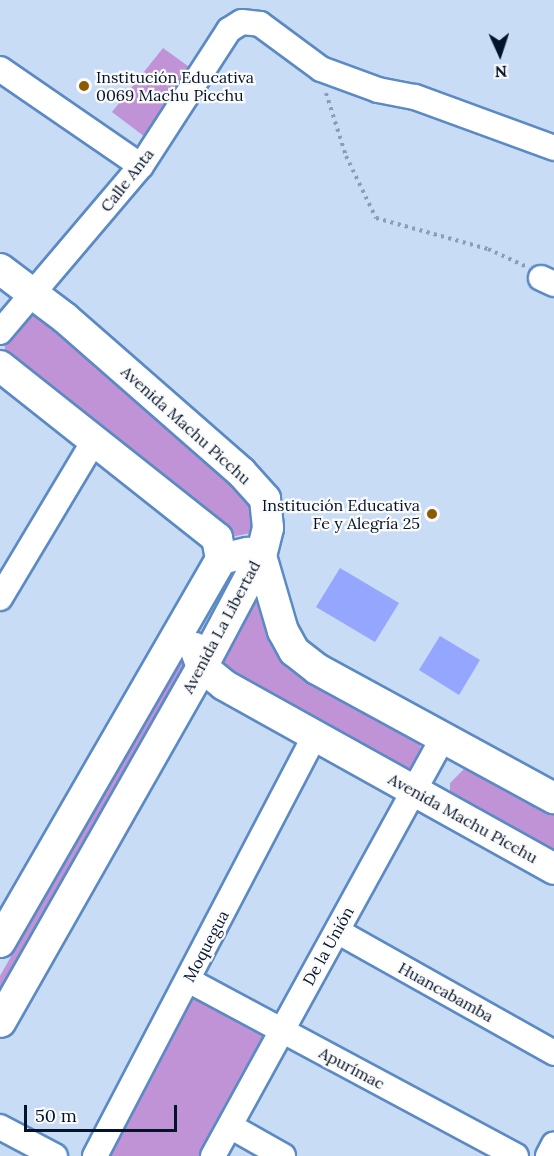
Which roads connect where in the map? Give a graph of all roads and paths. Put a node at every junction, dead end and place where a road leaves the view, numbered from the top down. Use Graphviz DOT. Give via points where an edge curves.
graph roads {
  1 [pos="0,69"];
  2 [pos="321,69"];
  3 [pos="554,148"];
  4 [pos="141,166"];
  5 [pos="0,269"];
  6 [pos="547,281"];
  7 [pos="34,292"];
  8 [pos="0,332"];
  9 [pos="0,366"];
  10 [pos="95,439"];
  11 [pos="261,556"];
  12 [pos="221,559"];
  13 [pos="0,598"];
  14 [pos="191,616"];
  15 [pos="201,667"];
  16 [pos="315,736"];
  17 [pos="443,737"];
  18 [pos="413,790"];
  19 [pos="554,798"];
  20 [pos="554,869"];
  21 [pos="337,931"];
  22 [pos="0,942"];
  23 [pos="188,980"];
  24 [pos="0,1022"];
  25 [pos="281,1029"];
  26 [pos="554,1053"];
  27 [pos="230,1126"];
  28 [pos="0,1127"];
  29 [pos="554,1144"];
  30 [pos="55,1156"];
  31 [pos="95,1156"];
  32 [pos="213,1156"];
  33 [pos="283,1156"];
  34 [pos="516,1156"];
  35 [pos="548,1156"];
  1 -- 4 [label="street"];
  2 -- 3 [label="street" via="378,90 415,97"];
  2 -- 4 [label="street, Calle Anta" via="260,24 243,22 229,30"];
  2 -- 6 [label="path" via="346,156 376,218 488,249"];
  4 -- 7 [label="street, Calle Anta"];
  5 -- 7 [label="street, Avenida Machu Picchu"];
  7 -- 8 [label="street, Calle Anta"];
  7 -- 11 [label="street, Avenida Machu Picchu" via="255,487 264,499 268,528"];
  9 -- 10 [label="street"];
  10 -- 12 [label="street" via="217,538"];
  10 -- 13 [label="street"];
  11 -- 12 [label="street, Avenida La Libertad" via="248,553"];
  11 -- 15 [label="street, Avenida La Libertad"];
  11 -- 17 [label="street, Avenida Machu Picchu" via="283,632 294,651 317,669"];
  12 -- 14 [label="street, Avenida La Libertad"];
  14 -- 15 [label="street"];
  14 -- 22 [label="street, Avenida La Libertad"];
  15 -- 16 [label="street, Avenida Machu Picchu" via="224,685"];
  15 -- 24 [label="street, Avenida La Libertad"];
  16 -- 18 [label="street, Avenida Machu Picchu"];
  16 -- 23 [label="street, Moquegua"];
  17 -- 18 [label="street, De la Unión"];
  17 -- 19 [label="street, Avenida Machu Picchu"];
  18 -- 20 [label="street, Avenida Machu Picchu"];
  18 -- 21 [label="street, De la Unión"];
  21 -- 25 [label="street, De la Unión"];
  21 -- 26 [label="street, Huancabamba"];
  23 -- 25 [label="street, Apurímac"];
  23 -- 31 [label="street, Moquegua"];
  25 -- 27 [label="street, De la Unión"];
  25 -- 34 [label="street, Apurímac"];
  27 -- 32 [label="street, De la Unión"];
  27 -- 33 [label="street"];
  28 -- 30 [label="street"];
  29 -- 35 [label="street"];
}
